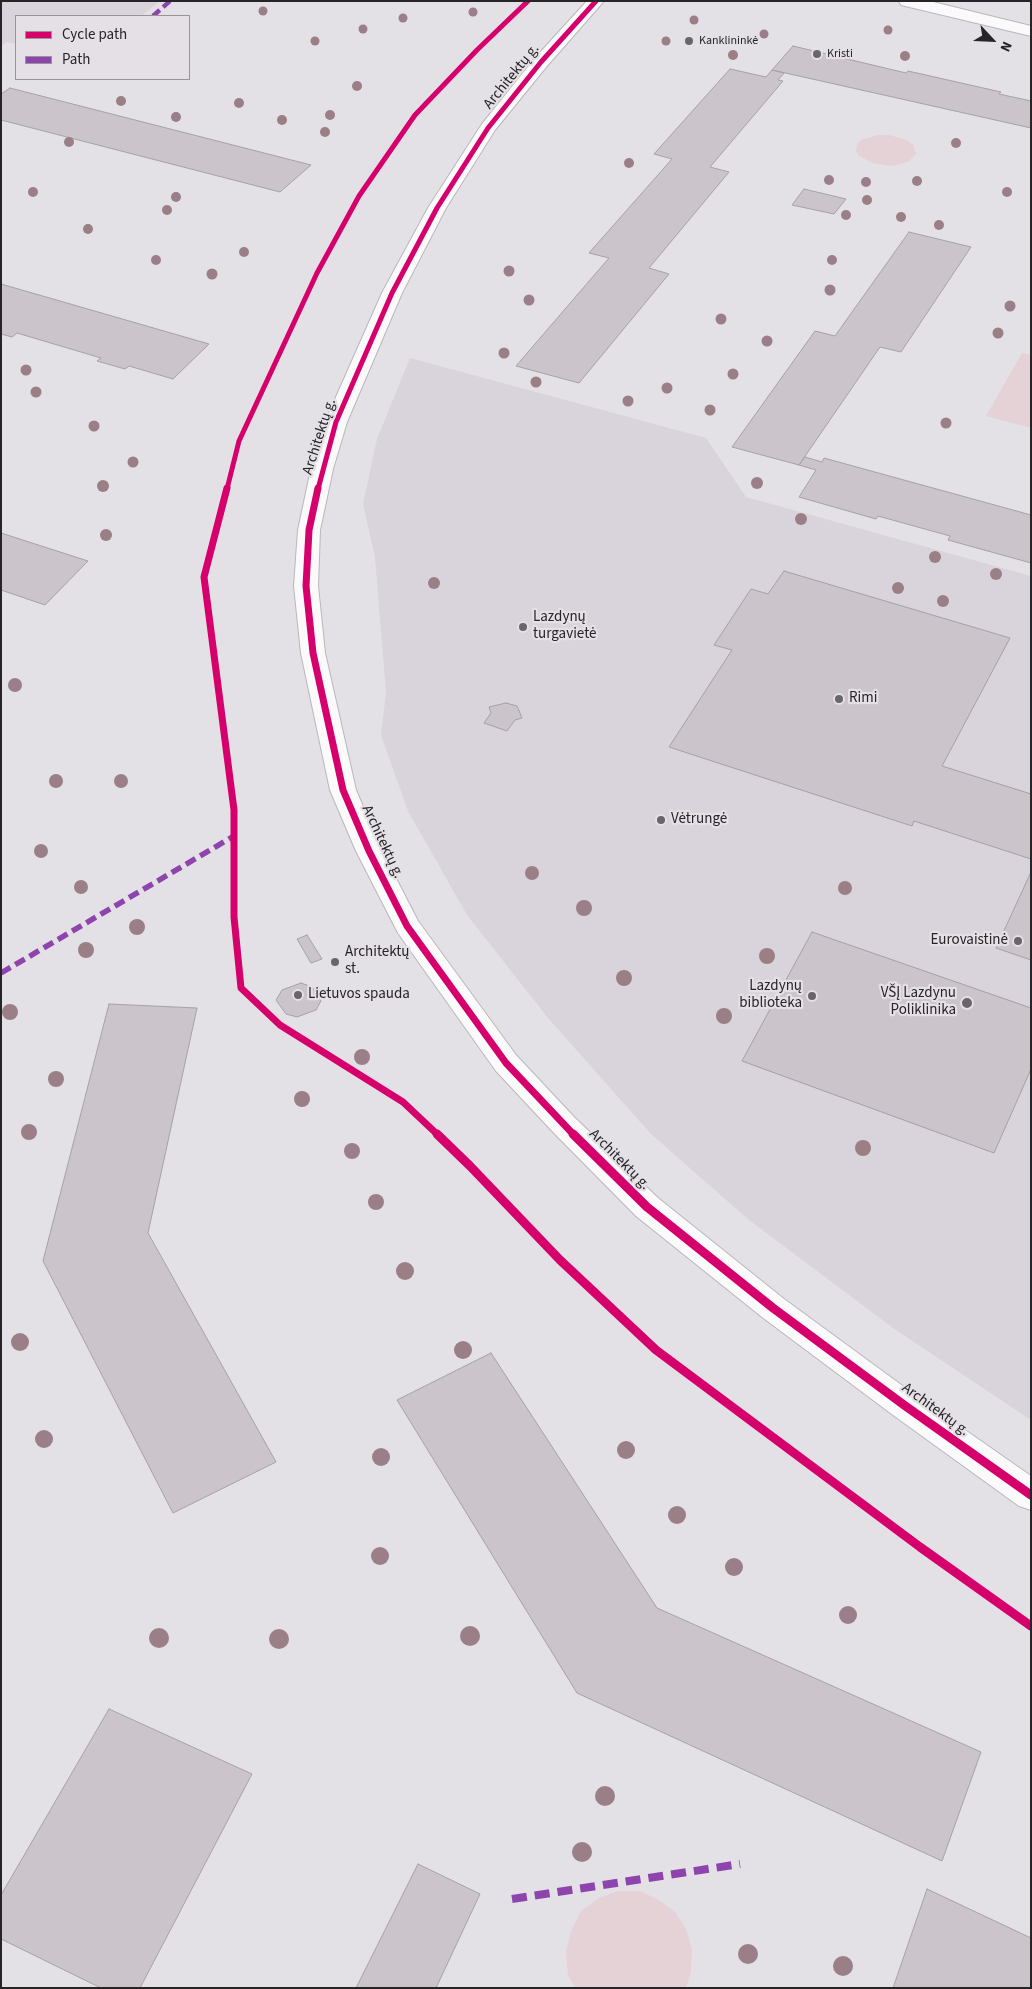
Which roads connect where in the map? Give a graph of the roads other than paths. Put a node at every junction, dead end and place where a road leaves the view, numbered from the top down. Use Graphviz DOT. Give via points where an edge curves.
graph roads {
  1 [pos="596,1"];
  2 [pos="907,1"];
  3 [pos="1031,31"];
  4 [pos="1031,1495"];
  1 -- 4 [label="street, Architektų g." via="488,128 437,208 392,293 336,422 309,530 306,586 313,653 343,790 407,926 506,1064 564,1125 648,1207 773,1308"];
  2 -- 3 [label="street"];
}
